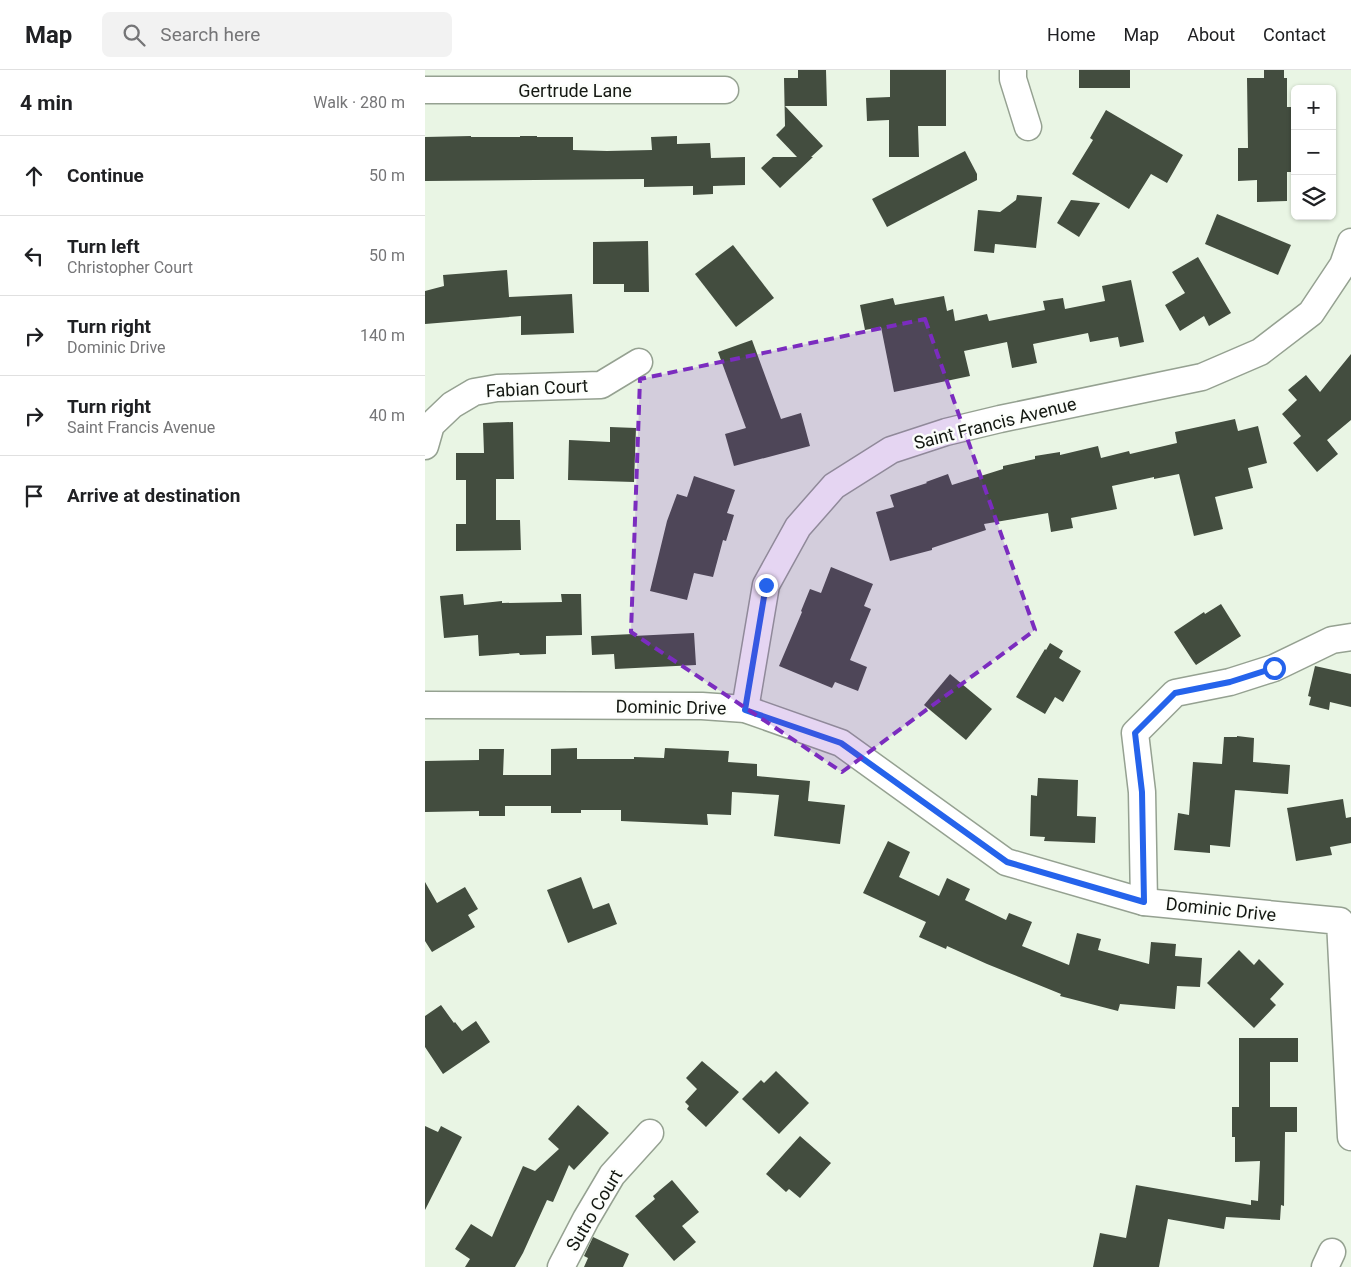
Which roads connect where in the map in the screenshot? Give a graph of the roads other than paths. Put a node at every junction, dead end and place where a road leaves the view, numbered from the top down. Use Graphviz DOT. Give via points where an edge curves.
graph roads {
  1 [pos="1013,70"];
  2 [pos="425,90"];
  3 [pos="725,90"];
  4 [pos="1028,127"];
  5 [pos="1351,242"];
  6 [pos="639,362"];
  7 [pos="425,446"];
  8 [pos="1351,637"];
  9 [pos="425,705"];
  10 [pos="745,710"];
  11 [pos="1144,902"];
  12 [pos="650,1133"];
  13 [pos="1351,1137"];
  14 [pos="561,1267"];
  1 -- 4 [label="street"];
  2 -- 3 [label="street, Gertrude Lane"];
  5 -- 10 [label="street, Saint Francis Avenue" via="1343,265 1311,313 1260,352 1202,377 946,432 891,450 834,486 798,527 766,585"];
  6 -- 7 [label="street, Fabian Court" via="601,385 497,388 474,392 452,405 431,425"];
  8 -- 11 [label="street" via="1332,640 1274,668 1230,682 1175,693 1135,733 1142,792"];
  9 -- 10 [label="street, Dominic Drive" via="702,706"];
  10 -- 11 [label="street, Dominic Drive" via="841,743 1007,862"];
  11 -- 13 [label="street, Dominic Drive" via="1340,921"];
  12 -- 14 [label="street, Sutro Court" via="612,1175"];
}
